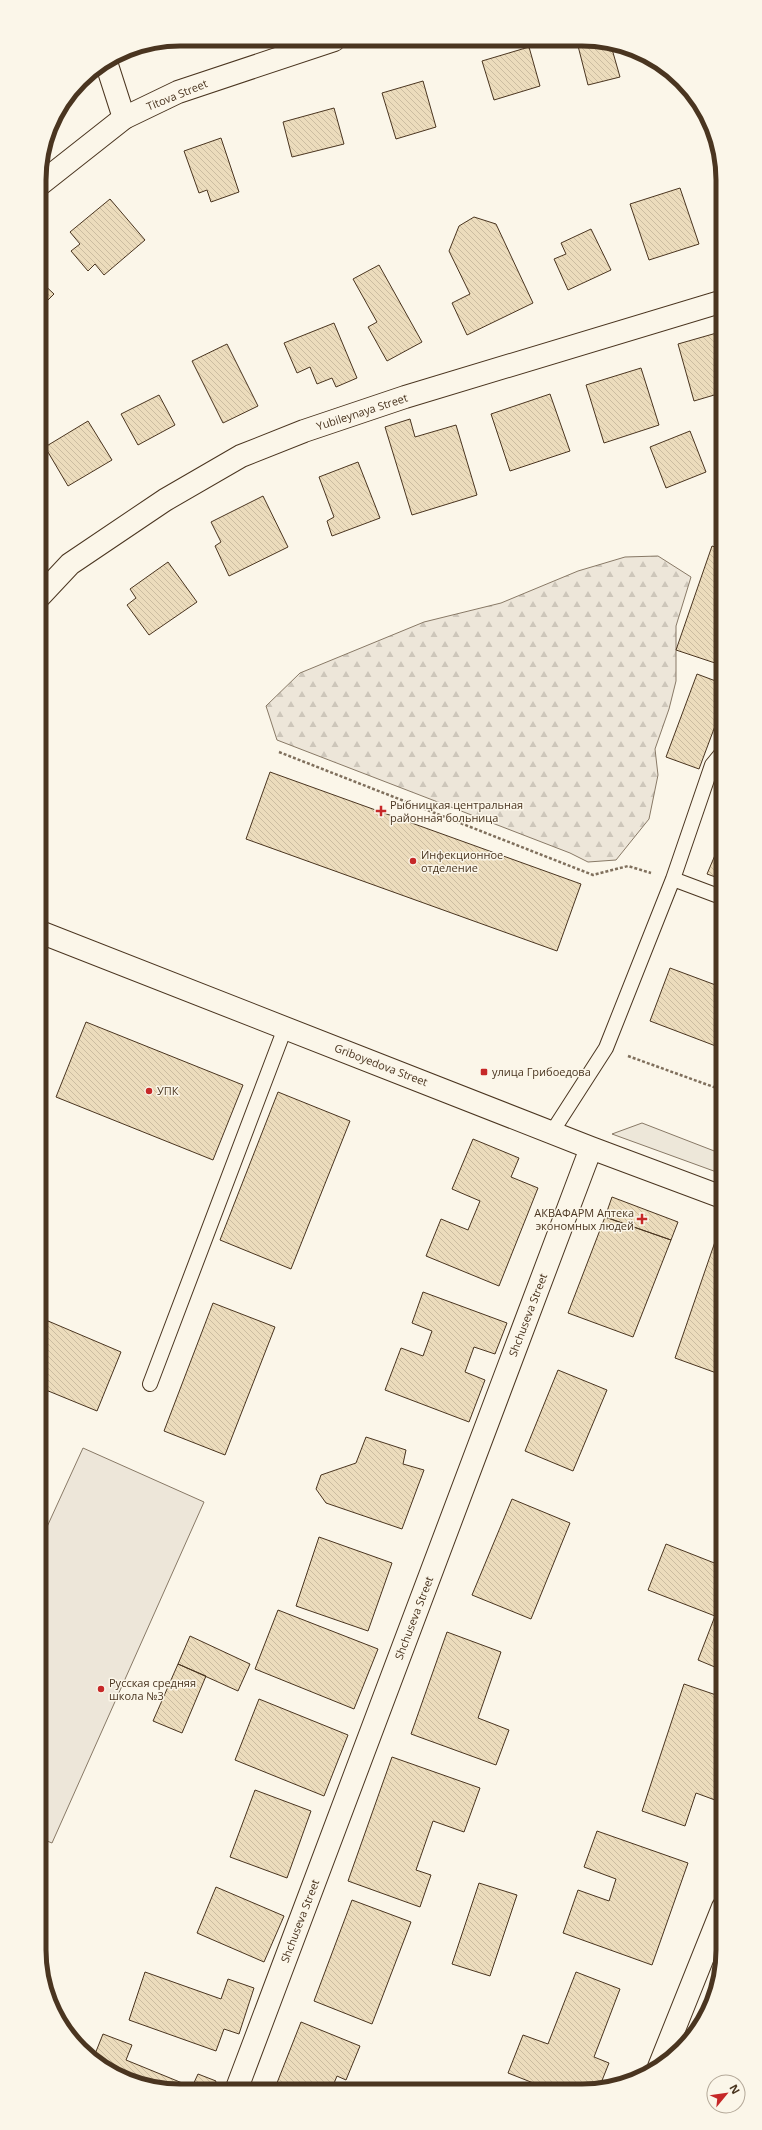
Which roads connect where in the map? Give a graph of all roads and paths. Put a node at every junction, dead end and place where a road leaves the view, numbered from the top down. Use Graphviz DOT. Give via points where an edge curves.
graph roads {
  1 [pos="316,46"];
  2 [pos="108,68"];
  3 [pos="124,118"];
  4 [pos="46,179"];
  5 [pos="716,303"];
  6 [pos="46,590"];
  7 [pos="279,752"];
  8 [pos="716,760"];
  9 [pos="673,879"];
  10 [pos="716,895"];
  11 [pos="46,934"];
  12 [pos="285,1028"];
  13 [pos="606,1048"];
  14 [pos="716,1088"];
  15 [pos="552,1132"];
  16 [pos="591,1148"];
  17 [pos="716,1194"];
  18 [pos="150,1384"];
  19 [pos="716,1924"];
  20 [pos="663,2057"];
  21 [pos="239,2084"];
  1 -- 3 [label="street, Titova Street" via="178,92"];
  2 -- 3 [label="street"];
  3 -- 4 [label="street, Titova Street"];
  5 -- 6 [label="street, Yubileynaya Street" via="398,400 304,431 241,456 165,500 70,564"];
  7 -- 9 [label="path" via="593,875 628,866"];
  8 -- 9 [label="lane" via="712,765"];
  9 -- 10 [label="lane"];
  9 -- 13 [label="lane"];
  11 -- 12 [label="street, Griboyedova Street"];
  12 -- 15 [label="street, Griboyedova Street"];
  12 -- 18 [label="lane"];
  13 -- 14 [label="path"];
  13 -- 15 [label="lane"];
  15 -- 16 [label="street, Griboyedova Street"];
  16 -- 17 [label="street, Griboyedova Street"];
  16 -- 21 [label="street, Shchuseva Street"];
  19 -- 20 [label="street"];
}
